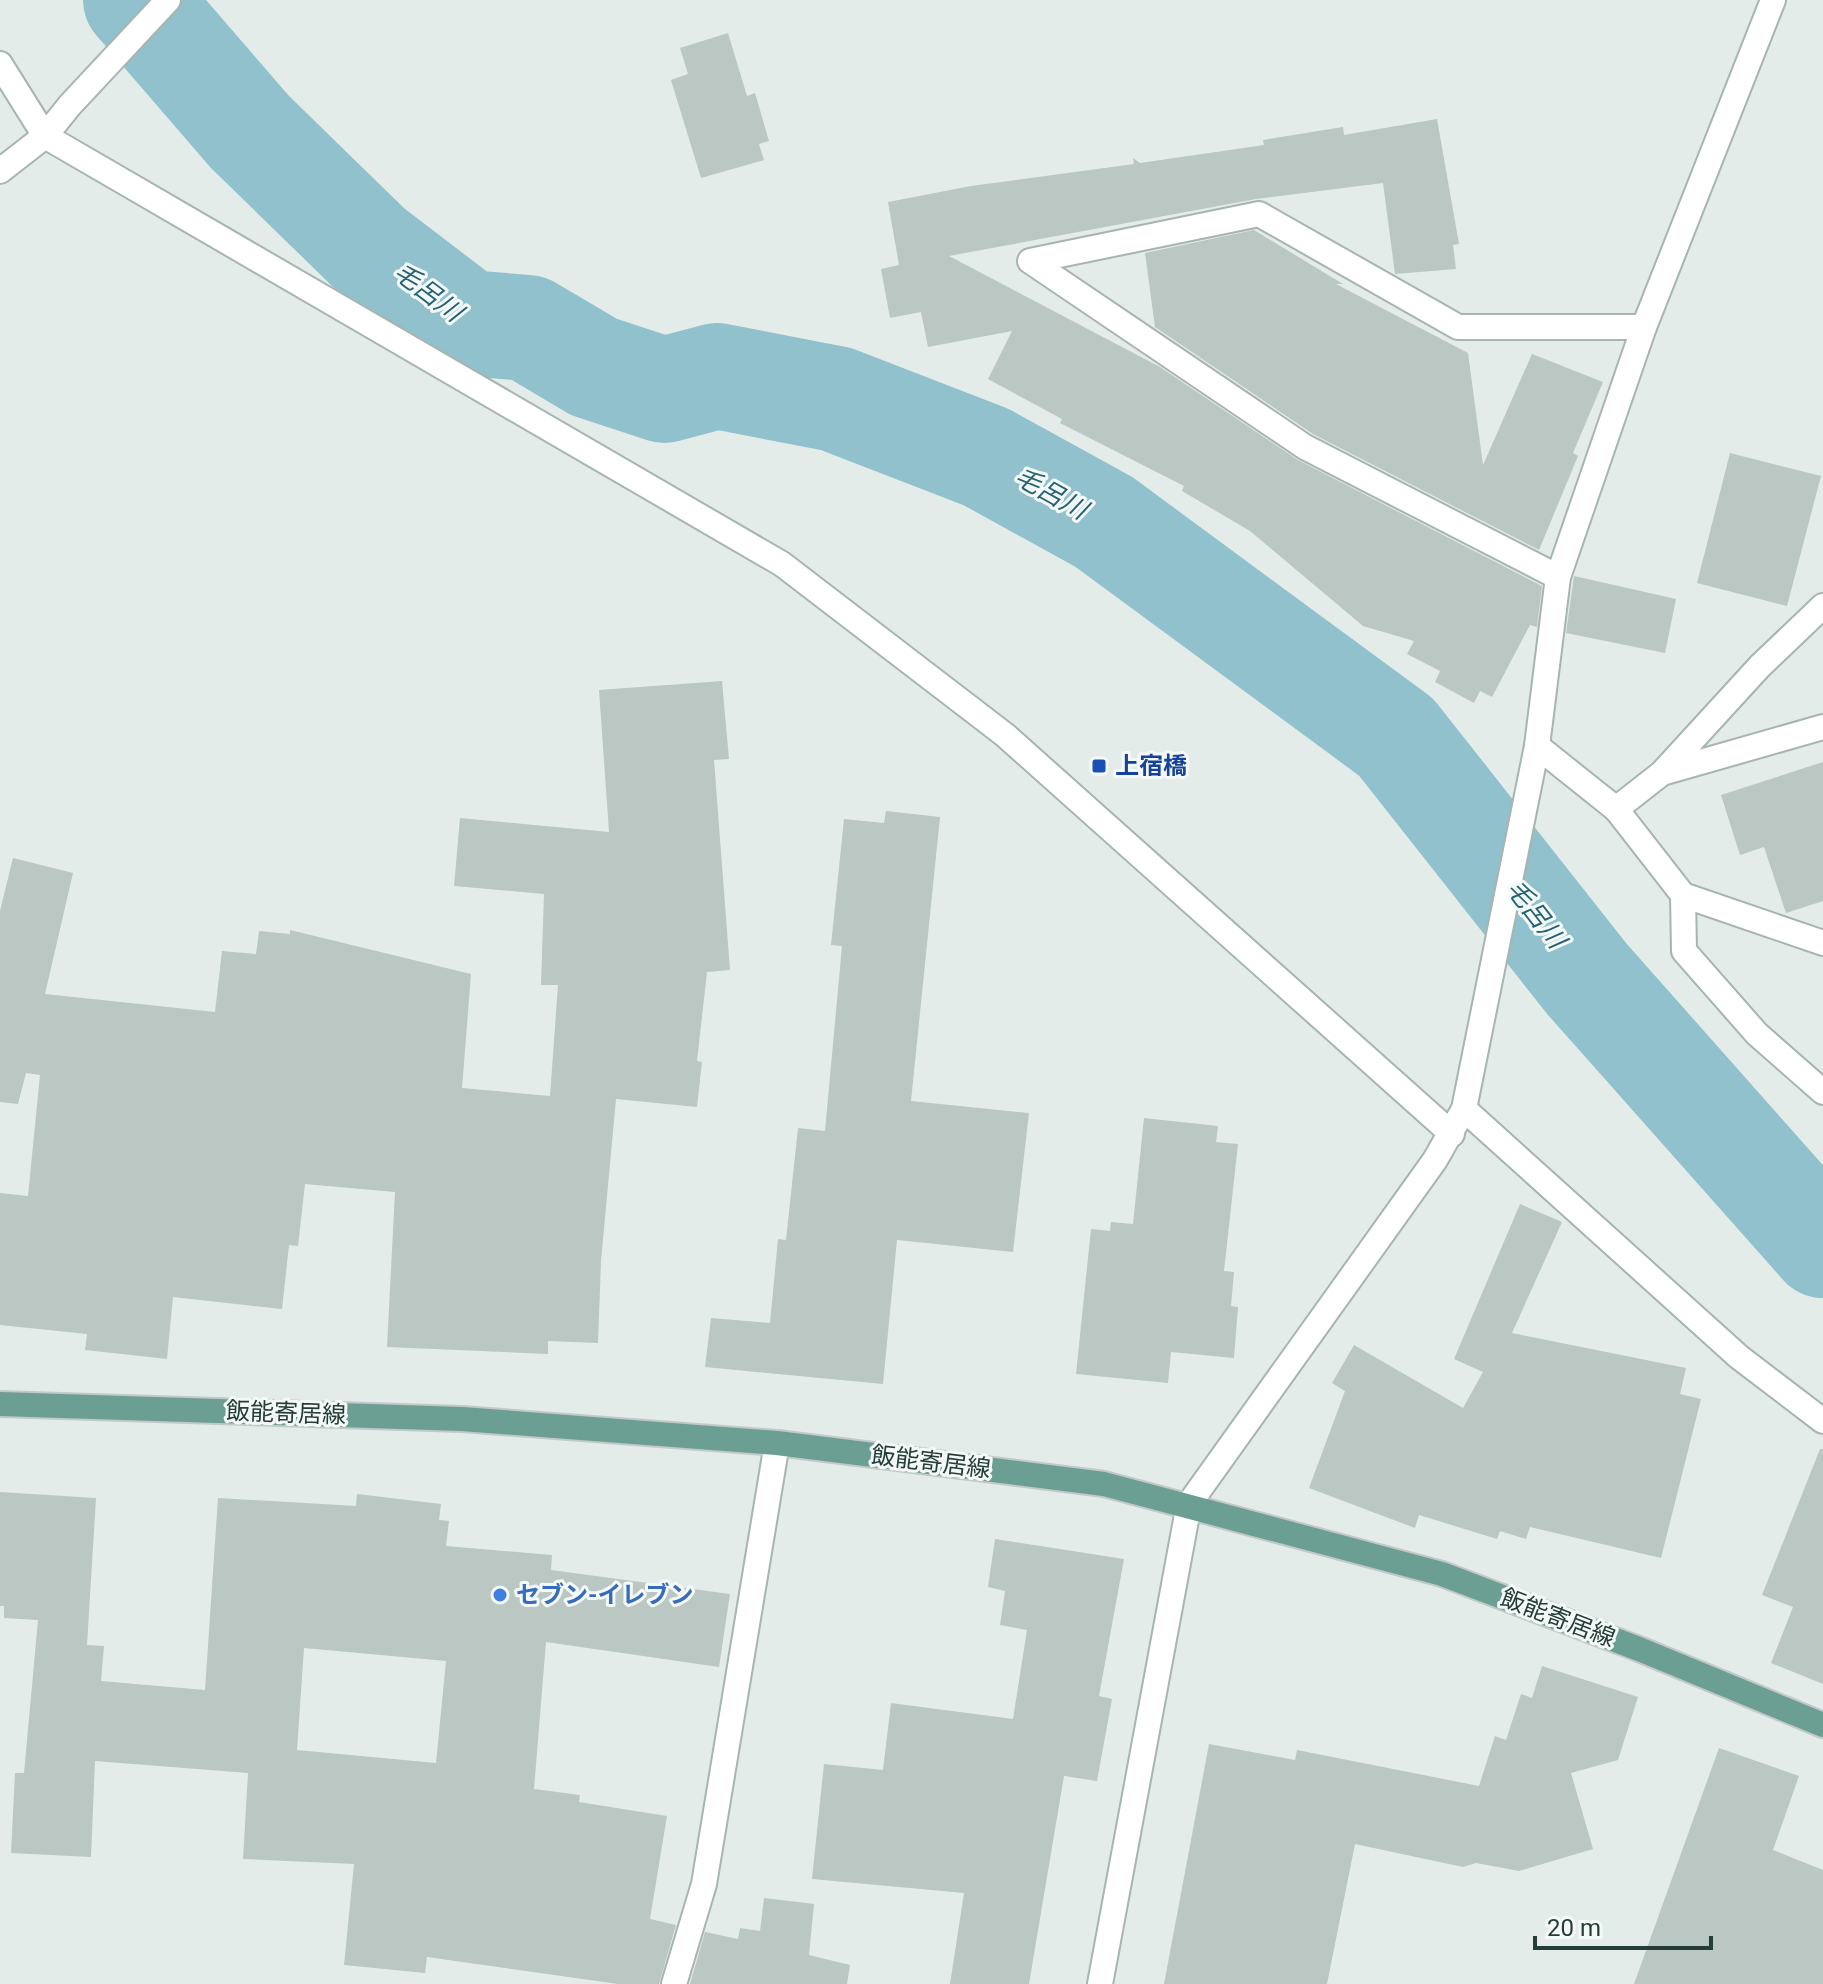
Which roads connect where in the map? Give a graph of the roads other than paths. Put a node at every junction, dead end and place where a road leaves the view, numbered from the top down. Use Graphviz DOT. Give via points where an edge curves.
graph roads {
  1 [pos="168,0"];
  2 [pos="1773,0"];
  3 [pos="0,64"];
  4 [pos="45,136"];
  5 [pos="0,171"];
  6 [pos="1644,327"];
  7 [pos="1558,577"];
  8 [pos="1823,606"];
  9 [pos="1823,727"];
  10 [pos="1537,746"];
  11 [pos="1662,773"];
  12 [pos="1616,809"];
  13 [pos="1683,895"];
  14 [pos="1823,943"];
  15 [pos="1823,1092"];
  16 [pos="1464,1109"];
  17 [pos="1452,1134"];
  18 [pos="0,1404"];
  19 [pos="1823,1421"];
  20 [pos="777,1443"];
  21 [pos="1189,1504"];
  22 [pos="1823,1725"];
  23 [pos="674,1984"];
  24 [pos="1100,1984"];
  1 -- 4 [label="street"];
  2 -- 6 [label="street"];
  3 -- 4 [label="street"];
  4 -- 5 [label="street"];
  4 -- 17 [label="street" via="782,564 1005,735"];
  6 -- 7 [label="street"];
  6 -- 7 [label="street" via="1458,327 1259,214 1030,261 1305,447"];
  7 -- 10 [label="street"];
  8 -- 11 [label="street"];
  9 -- 11 [label="street"];
  10 -- 12 [label="street"];
  10 -- 16 [label="street"];
  11 -- 12 [label="street"];
  12 -- 13 [label="street"];
  13 -- 14 [label="street"];
  13 -- 15 [label="street" via="1684,951 1757,1034"];
  16 -- 17 [label="street"];
  16 -- 19 [label="street" via="1739,1357"];
  17 -- 21 [label="street"];
  18 -- 20 [label="main road, 飯能寄居線" via="462,1419"];
  20 -- 21 [label="main road, 飯能寄居線" via="1104,1484"];
  20 -- 23 [label="street" via="704,1884"];
  21 -- 22 [label="main road, 飯能寄居線" via="1442,1574"];
  21 -- 24 [label="street"];
}
